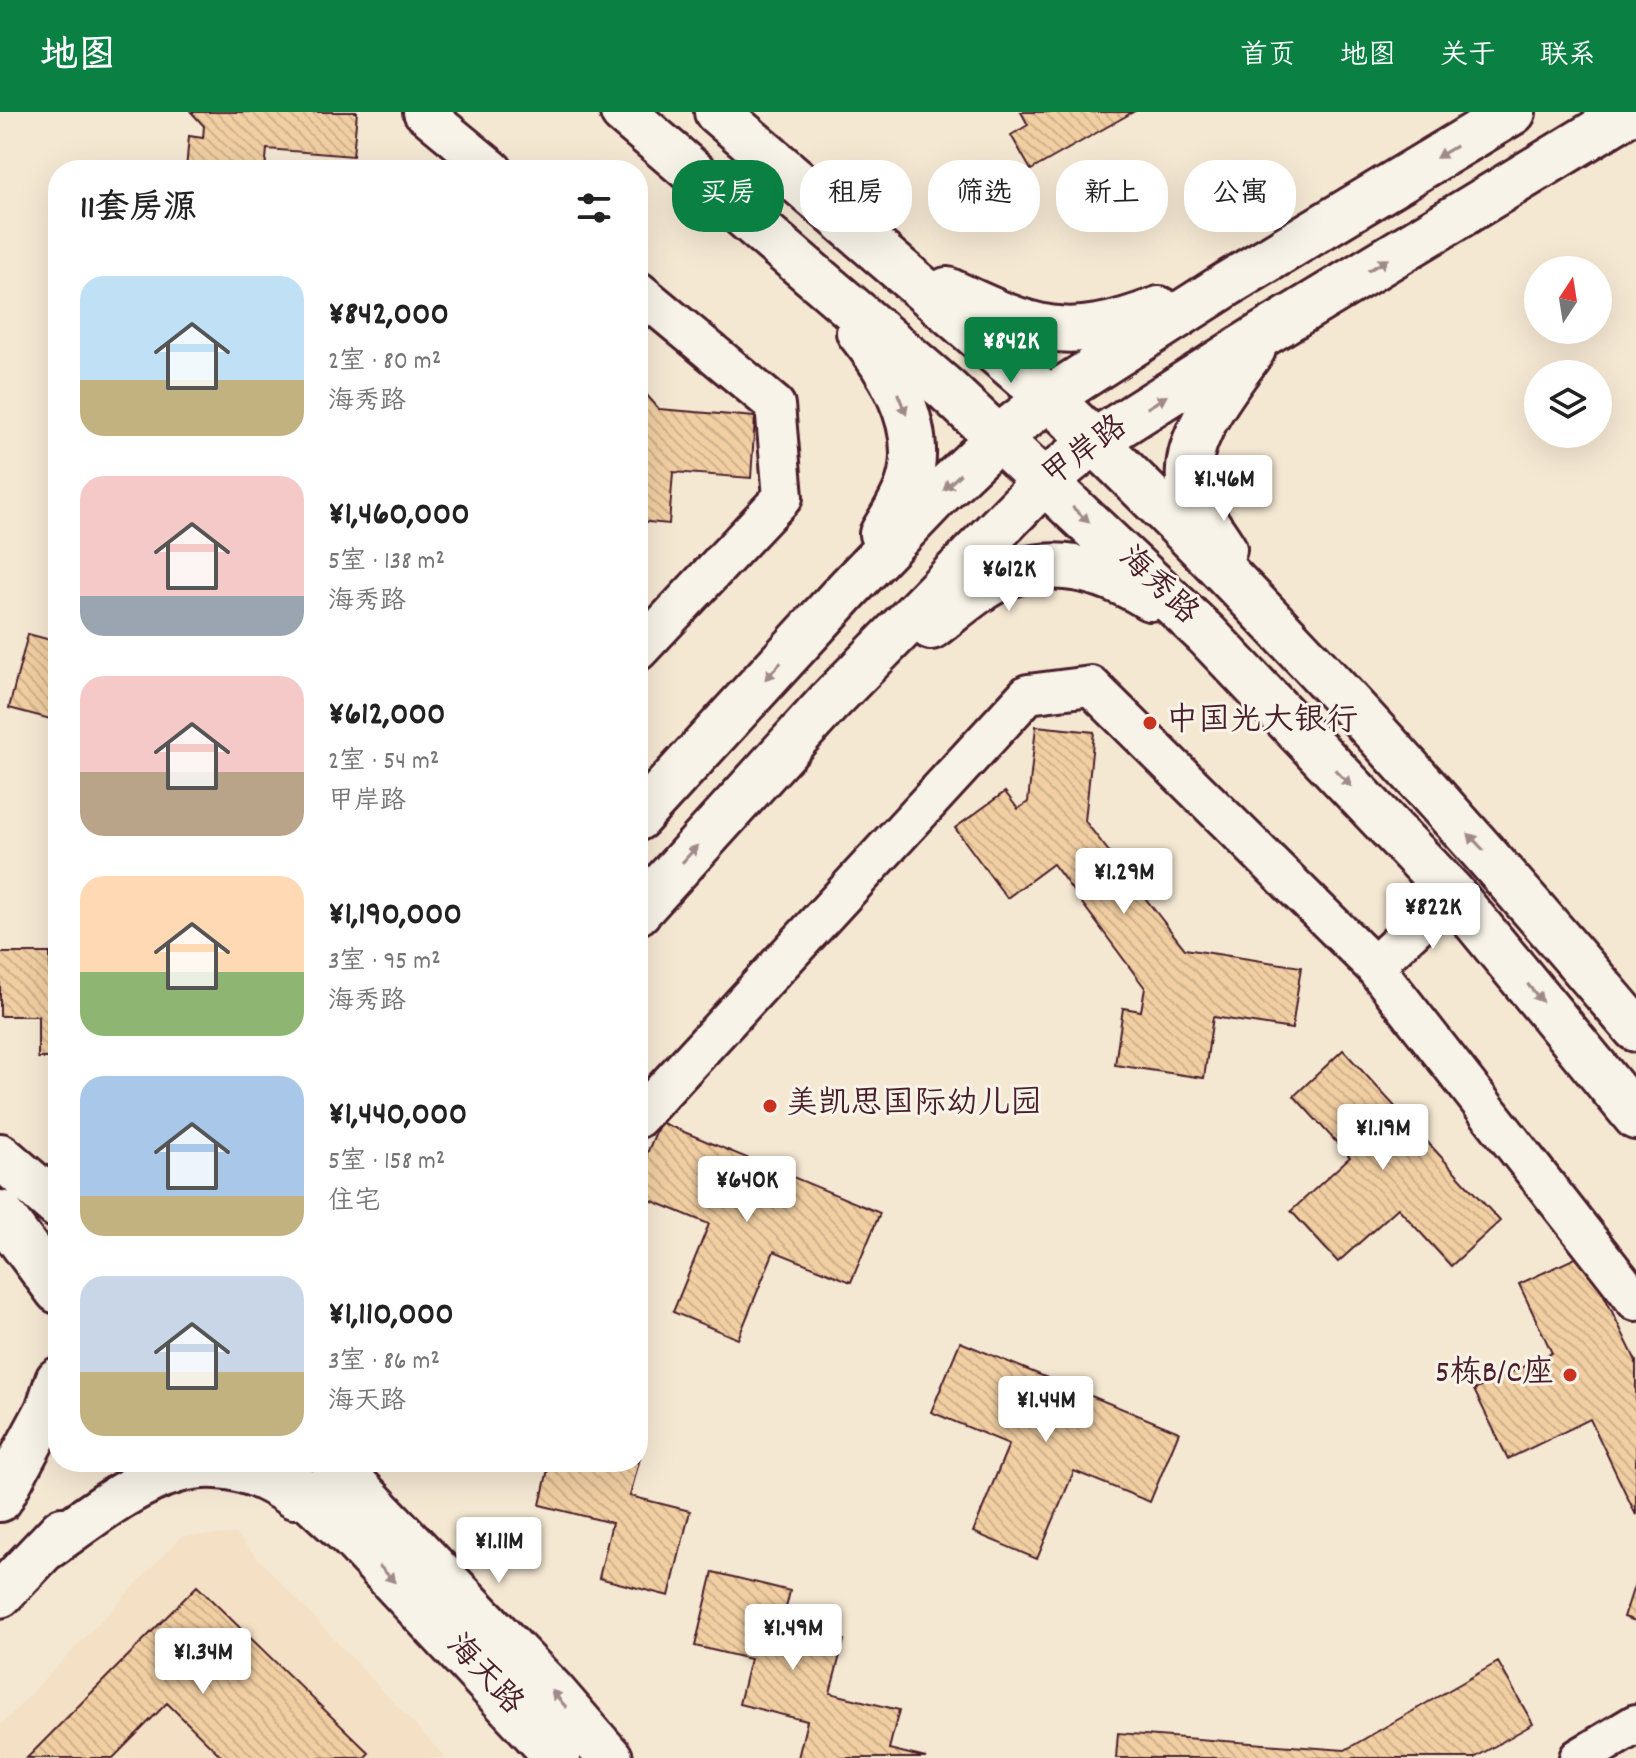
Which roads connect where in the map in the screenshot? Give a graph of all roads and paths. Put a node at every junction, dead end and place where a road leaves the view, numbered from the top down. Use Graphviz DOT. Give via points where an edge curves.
graph roads {
  1 [pos="423,112"];
  2 [pos="623,112"];
  3 [pos="717,112"];
  4 [pos="1513,112"];
  5 [pos="1630,112"];
  6 [pos="481,160"];
  7 [pos="897,266"];
  8 [pos="811,271"];
  9 [pos="1229,283"];
  10 [pos="648,299"];
  11 [pos="1262,335"];
  12 [pos="1049,398"];
  13 [pos="998,438"];
  14 [pos="1095,441"];
  15 [pos="1045,481"];
  16 [pos="849,588"];
  17 [pos="1275,624"];
  18 [pos="1206,634"];
  19 [pos="648,640"];
  20 [pos="829,702"];
  21 [pos="648,807"];
  22 [pos="1452,893"];
  23 [pos="648,901"];
  24 [pos="1374,966"];
  25 [pos="1636,1029"];
  26 [pos="648,1107"];
  27 [pos="1636,1117"];
  28 [pos="7,1162"];
  29 [pos="48,1189"];
  30 [pos="48,1197"];
  31 [pos="0,1213"];
  32 [pos="48,1257"];
  33 [pos="48,1278"];
  34 [pos="1636,1301"];
  35 [pos="48,1410"];
  36 [pos="48,1455"];
  37 [pos="117,1472"];
  38 [pos="175,1472"];
  39 [pos="249,1472"];
  40 [pos="281,1472"];
  41 [pos="345,1472"];
  42 [pos="0,1499"];
  43 [pos="0,1505"];
  44 [pos="353,1538"];
  45 [pos="43,1550"];
  46 [pos="0,1595"];
  47 [pos="1636,1724"];
  48 [pos="558,1758"];
  49 [pos="610,1758"];
  50 [pos="1581,1758"];
  1 -- 6 [label="street"];
  2 -- 8 [label="main road, 海秀路"];
  3 -- 7 [label="main road, 海秀路"];
  4 -- 9 [label="main road, 甲岸路, one-way"];
  11 -- 5 [label="main road, 甲岸路, one-way"];
  7 -- 9 [label="main road" via="998,314 1048,330 1116,324"];
  7 -- 12 [label="main road, 海秀路"];
  8 -- 13 [label="main road, 海秀路"];
  8 -- 16 [label="main road, one-way" via="870,345 896,388 912,431 907,486"];
  9 -- 12 [label="main road, 甲岸路"];
  10 -- 19 [label="street" via="775,405 783,497"];
  14 -- 11 [label="main road, 甲岸路, one-way"];
  11 -- 17 [label="main road" via="1207,416 1189,460 1189,476 1200,513"];
  12 -- 13 [label="main road, 甲岸路"];
  12 -- 14 [label="main road, 海秀路"];
  13 -- 15 [label="main road, 海秀路"];
  13 -- 16 [label="main road, 甲岸路, one-way"];
  14 -- 15 [label="main road, 甲岸路"];
  14 -- 17 [label="main road, 海秀路"];
  15 -- 18 [label="main road, 海秀路, one-way"];
  15 -- 20 [label="main road, 甲岸路"];
  16 -- 21 [label="main road, 甲岸路, one-way"];
  25 -- 17 [label="main road, 海秀路, one-way" via="1491,858"];
  18 -- 20 [label="main road" via="1102,573 1050,565 1026,569 976,594"];
  18 -- 22 [label="main road, 海秀路, one-way"];
  23 -- 20 [label="main road, 甲岸路, one-way"];
  22 -- 24 [label="street"];
  22 -- 27 [label="main road, 海秀路, one-way"];
  24 -- 26 [label="street" via="1091,686 1028,694"];
  24 -- 34 [label="street"];
  28 -- 29 [label="main road"];
  28 -- 30 [label="main road"];
  31 -- 32 [label="main road"];
  31 -- 33 [label="main road"];
  35 -- 42 [label="main road"];
  36 -- 43 [label="main road"];
  37 -- 45 [label="main road"];
  38 -- 45 [label="main road" via="135,1486"];
  39 -- 44 [label="main road" via="286,1490"];
  40 -- 44 [label="main road, 海天路"];
  49 -- 41 [label="main road, 海天路, one-way"];
  44 -- 48 [label="main road, 海天路, one-way"];
  45 -- 46 [label="main road"];
  47 -- 50 [label="street"];
}
